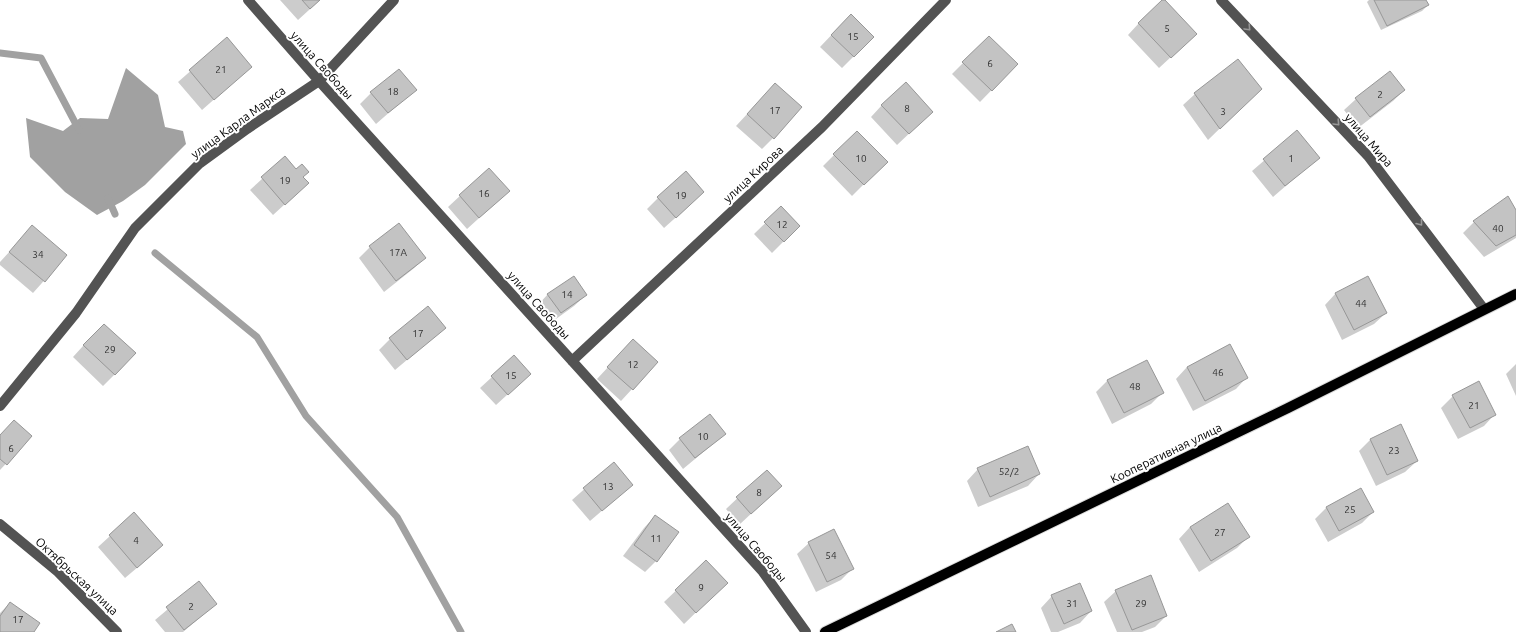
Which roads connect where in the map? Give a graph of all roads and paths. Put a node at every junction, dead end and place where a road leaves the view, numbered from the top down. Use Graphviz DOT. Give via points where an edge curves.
graph roads {
  1 [pos="248,0"];
  2 [pos="394,0"];
  3 [pos="946,0"];
  4 [pos="1221,0"];
  5 [pos="319,81"];
  6 [pos="1516,294"];
  7 [pos="1484,309"];
  8 [pos="572,361"];
  9 [pos="0,406"];
  10 [pos="0,524"];
  11 [pos="117,632"];
  12 [pos="806,632"];
  13 [pos="825,632"];
  1 -- 5 [label="street, улица Свободы"];
  2 -- 5 [label="street, улица Карла Маркса"];
  3 -- 8 [label="street, улица Кирова" via="822,127"];
  4 -- 7 [label="street, улица Мира, one-way" via="1368,156"];
  5 -- 8 [label="street, улица Свободы"];
  5 -- 9 [label="street, улица Карла Маркса" via="199,164 135,228 76,313"];
  6 -- 7 [label="main road, Кооперативная улица"];
  7 -- 13 [label="main road, Кооперативная улица" via="1280,412"];
  8 -- 12 [label="street, улица Свободы" via="763,572"];
  10 -- 11 [label="street, Октябрьская улица" via="58,572"];
}
